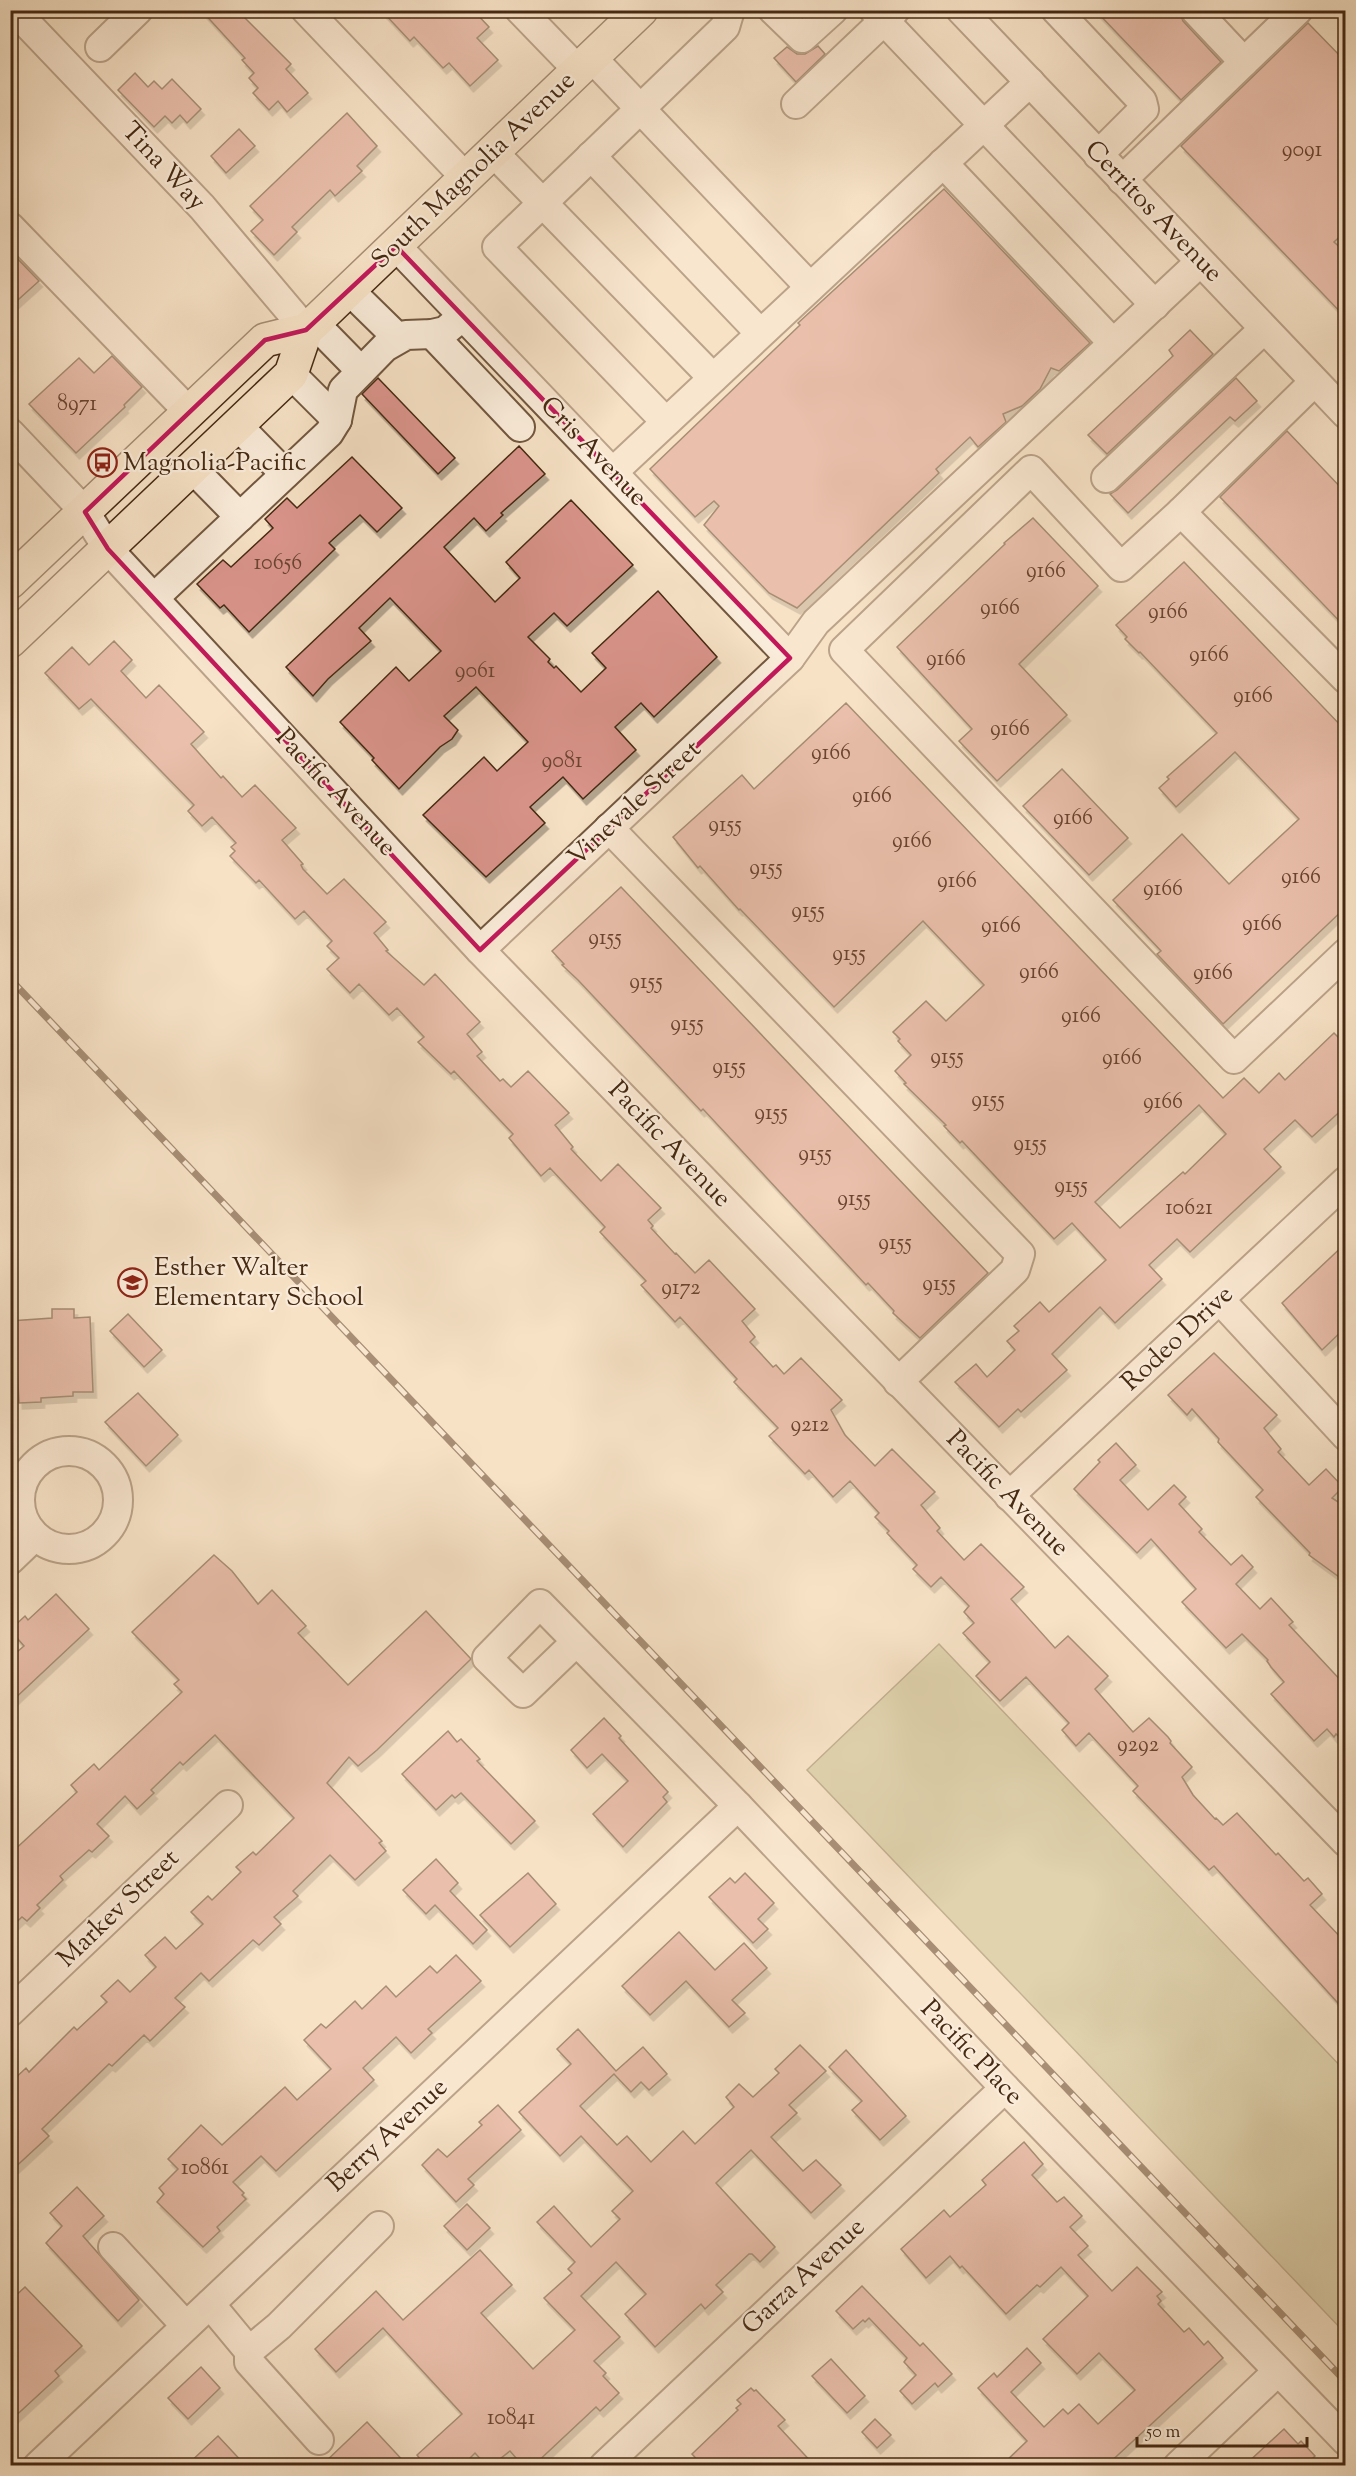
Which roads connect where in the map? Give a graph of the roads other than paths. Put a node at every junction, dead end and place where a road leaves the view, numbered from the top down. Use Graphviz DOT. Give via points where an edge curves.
graph roads {
  1 [pos="14,10"];
  2 [pos="138,10"];
  3 [pos="306,10"];
  4 [pos="520,10"];
  5 [pos="641,10"];
  6 [pos="730,10"];
  7 [pos="773,10"];
  8 [pos="833,10"];
  9 [pos="960,10"];
  10 [pos="1056,10"];
  11 [pos="1195,10"];
  12 [pos="1298,10"];
  13 [pos="884,14"];
  14 [pos="100,47"];
  15 [pos="1244,62"];
  16 [pos="585,64"];
  17 [pos="1030,82"];
  18 [pos="796,104"];
  19 [pos="640,109"];
  20 [pos="983,125"];
  21 [pos="492,151"];
  22 [pos="1098,155"];
  23 [pos="591,156"];
  24 [pos="943,163"];
  25 [pos="466,178"];
  26 [pos="1122,180"];
  27 [pos="543,203"];
  28 [pos="10,226"];
  29 [pos="396,246"];
  30 [pos="1200,262"];
  31 [pos="810,287"];
  32 [pos="349,290"];
  33 [pos="1155,305"];
  34 [pos="463,316"];
  35 [pos="310,327"];
  36 [pos="1264,329"];
  37 [pos="760,333"];
  38 [pos="432,334"];
  39 [pos="398,338"];
  40 [pos="1113,344"];
  41 [pos="361,371"];
  42 [pos="516,371"];
  43 [pos="291,374"];
  44 [pos="713,378"];
  45 [pos="1314,382"];
  46 [pos="490,396"];
  47 [pos="189,412"];
  48 [pos="1346,414"];
  49 [pos="337,420"];
  50 [pos="666,422"];
  51 [pos="237,425"];
  52 [pos="520,427"];
  53 [pos="10,433"];
  54 [pos="192,468"];
  55 [pos="613,472"];
  56 [pos="285,474"];
  57 [pos="1106,478"];
  58 [pos="85,512"];
  59 [pos="1181,512"];
  60 [pos="240,516"];
  61 [pos="108,549"];
  62 [pos="10,582"];
  63 [pos="154,598"];
  64 [pos="10,641"];
  65 [pos="844,650"];
  66 [pos="790,658"];
  67 [pos="1346,680"];
  68 [pos="609,828"];
  69 [pos="480,950"];
  70 [pos="1346,953"];
  71 [pos="1346,1181"];
  72 [pos="1220,1300"];
  73 [pos="898,1382"];
  74 [pos="1346,1436"];
  75 [pos="17,1470"];
  76 [pos="1009,1496"];
  77 [pos="34,1537"];
  78 [pos="10,1560"];
  79 [pos="576,1642"];
  80 [pos="228,1805"];
  81 [pos="738,1806"];
  82 [pos="1346,1842"];
  83 [pos="10,2012"];
  84 [pos="1005,2088"];
  85 [pos="379,2226"];
  86 [pos="112,2247"];
  87 [pos="210,2304"];
  88 [pos="186,2326"];
  89 [pos="249,2351"];
  90 [pos="1278,2371"];
  91 [pos="319,2440"];
  92 [pos="1346,2441"];
  93 [pos="38,2466"];
  94 [pos="604,2466"];
  95 [pos="1178,2466"];
  1 -- 35 [label="street, Tina Way"];
  2 -- 14 [label="street"];
  3 -- 25 [label="street"];
  4 -- 16 [label="street"];
  5 -- 16 [label="main road, South Magnolia Avenue"];
  6 -- 19 [label="street" via="725,27"];
  7 -- 8 [label="street" via="802,38"];
  9 -- 17 [label="street, Cerritos Avenue"];
  10 -- 22 [label="street" via="1142,101 1144,109"];
  11 -- 15 [label="street"];
  12 -- 15 [label="street"];
  13 -- 18 [label="street"];
  13 -- 20 [label="street"];
  15 -- 26 [label="street"];
  16 -- 19 [label="street"];
  16 -- 21 [label="main road, South Magnolia Avenue"];
  17 -- 20 [label="street"];
  17 -- 22 [label="street, Cerritos Avenue"];
  19 -- 23 [label="street"];
  19 -- 31 [label="street"];
  20 -- 24 [label="street"];
  20 -- 33 [label="street"];
  21 -- 25 [label="main road, South Magnolia Avenue"];
  21 -- 27 [label="street"];
  22 -- 26 [label="street, Cerritos Avenue"];
  23 -- 27 [label="street"];
  23 -- 37 [label="street"];
  24 -- 31 [label="street"];
  24 -- 40 [label="street"];
  25 -- 29 [label="main road, South Magnolia Avenue"];
  26 -- 30 [label="street, Cerritos Avenue"];
  27 -- 44 [label="street"];
  27 -- 50 [label="street" via="497,247"];
  28 -- 47 [label="street"];
  29 -- 32 [label="main road, South Magnolia Avenue"];
  29 -- 34 [label="street, Cris Avenue"];
  30 -- 33 [label="street, Vinevale Street"];
  30 -- 36 [label="street, Cerritos Avenue"];
  31 -- 37 [label="street"];
  32 -- 35 [label="main road, South Magnolia Avenue"];
  32 -- 39 [label="street"];
  33 -- 40 [label="street, Vinevale Street"];
  34 -- 38 [label="street" via="445,331"];
  34 -- 42 [label="street, Cris Avenue"];
  35 -- 41 [label="street, Tina Way"];
  35 -- 43 [label="main road, South Magnolia Avenue"];
  35 -- 47 [label="main road, South Magnolia Avenue" via="265,340"];
  36 -- 45 [label="street, Cerritos Avenue"];
  36 -- 57 [label="street"];
  37 -- 44 [label="street"];
  38 -- 39 [label="street"];
  38 -- 46 [label="street"];
  39 -- 41 [label="street"];
  40 -- 66 [label="street, Vinevale Street" via="816,622"];
  41 -- 49 [label="street" via="343,390"];
  42 -- 46 [label="street"];
  42 -- 55 [label="street, Cris Avenue"];
  43 -- 49 [label="street"];
  43 -- 51 [label="main road, South Magnolia Avenue"];
  44 -- 50 [label="street"];
  45 -- 48 [label="street, Cerritos Avenue"];
  45 -- 59 [label="street"];
  46 -- 52 [label="street"];
  47 -- 58 [label="main road, South Magnolia Avenue"];
  49 -- 56 [label="street" via="329,433"];
  50 -- 55 [label="street"];
  51 -- 54 [label="main road, South Magnolia Avenue"];
  51 -- 56 [label="street"];
  53 -- 58 [label="street, Pacific Avenue"];
  54 -- 60 [label="street"];
  54 -- 61 [label="main road, South Magnolia Avenue"];
  55 -- 66 [label="street, Cris Avenue"];
  56 -- 60 [label="street"];
  58 -- 61 [label="street, Pacific Avenue"];
  58 -- 62 [label="main road, South Magnolia Avenue"];
  59 -- 65 [label="street" via="1121,567 1031,470"];
  59 -- 67 [label="street"];
  60 -- 63 [label="street"];
  61 -- 63 [label="street, Pacific Avenue"];
  61 -- 64 [label="main road, South Magnolia Avenue"];
  63 -- 69 [label="street, Pacific Avenue"];
  65 -- 66 [label="street"];
  65 -- 70 [label="street" via="1234,1059"];
  66 -- 68 [label="street, Vinevale Street"];
  68 -- 69 [label="street, Vinevale Street"];
  68 -- 73 [label="street" via="1020,1254 1015,1270"];
  69 -- 73 [label="street, Pacific Avenue"];
  71 -- 72 [label="street, Rodeo Drive"];
  72 -- 74 [label="street"];
  72 -- 76 [label="street, Rodeo Drive"];
  73 -- 76 [label="street, Pacific Avenue"];
  75 -- 77 [label="street" via="19,1508"];
  75 -- 77 [label="street" via="47,1455 78,1452 106,1467 115,1482 117,1515 97,1542 81,1549 57,1548"];
  76 -- 82 [label="street, Pacific Avenue"];
  77 -- 78 [label="street"];
  79 -- 81 [label="street, Pacific Place"];
  80 -- 83 [label="street, Markev Street"];
  81 -- 84 [label="street, Pacific Place"];
  81 -- 87 [label="street, Berry Avenue"];
  84 -- 90 [label="street, Pacific Place"];
  84 -- 94 [label="street, Garza Avenue"];
  85 -- 89 [label="street"];
  86 -- 88 [label="street"];
  87 -- 88 [label="street, Berry Avenue"];
  87 -- 89 [label="street"];
  88 -- 93 [label="street, Berry Avenue"];
  89 -- 91 [label="street" via="249,2362"];
  90 -- 92 [label="street, Pacific Place"];
  90 -- 95 [label="street"];
}
